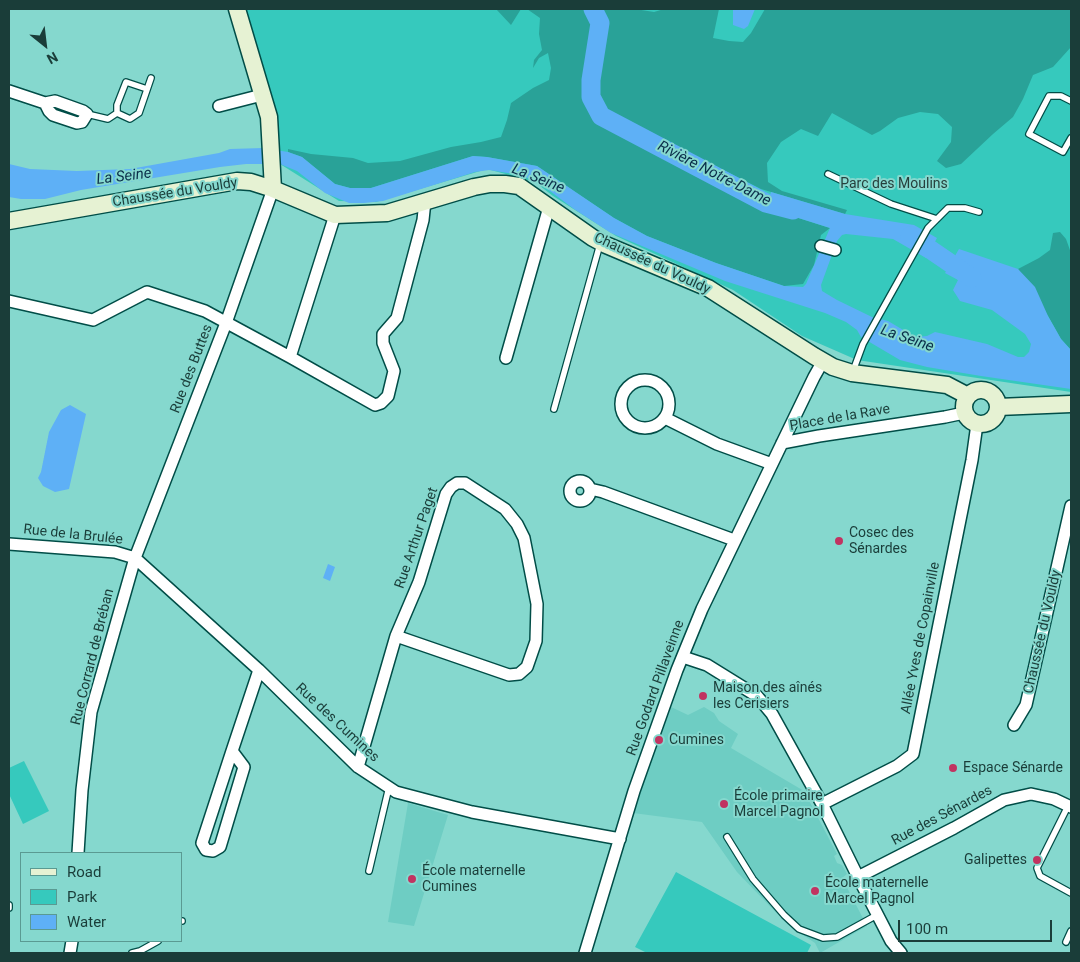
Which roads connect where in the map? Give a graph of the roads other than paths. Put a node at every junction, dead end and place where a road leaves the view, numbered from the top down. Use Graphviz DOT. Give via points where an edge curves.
graph roads {
  1 [pos="237,9"];
  2 [pos="151,78"];
  3 [pos="147,89"];
  4 [pos="9,91"];
  5 [pos="262,95"];
  6 [pos="1071,101"];
  7 [pos="219,106"];
  8 [pos="117,113"];
  9 [pos="87,114"];
  10 [pos="1071,138"];
  11 [pos="828,174"];
  12 [pos="274,189"];
  13 [pos="424,201"];
  14 [pos="549,207"];
  15 [pos="979,212"];
  16 [pos="335,214"];
  17 [pos="937,219"];
  18 [pos="9,221"];
  19 [pos="600,242"];
  20 [pos="821,246"];
  21 [pos="835,250"];
  22 [pos="9,301"];
  23 [pos="226,323"];
  24 [pos="290,357"];
  25 [pos="506,358"];
  26 [pos="823,361"];
  27 [pos="852,373"];
  28 [pos="968,396"];
  29 [pos="1071,404"];
  30 [pos="998,407"];
  31 [pos="554,409"];
  32 [pos="964,413"];
  33 [pos="665,418"];
  34 [pos="977,424"];
  35 [pos="782,443"];
  36 [pos="772,464"];
  37 [pos="590,489"];
  38 [pos="1071,506"];
  39 [pos="734,540"];
  40 [pos="9,544"];
  41 [pos="135,558"];
  42 [pos="396,636"];
  43 [pos="683,657"];
  44 [pos="259,670"];
  45 [pos="1014,725"];
  46 [pos="232,751"];
  47 [pos="358,767"];
  48 [pos="389,788"];
  49 [pos="822,804"];
  50 [pos="1070,806"];
  51 [pos="727,836"];
  52 [pos="620,839"];
  53 [pos="78,852"];
  54 [pos="369,871"];
  55 [pos="858,877"];
  56 [pos="1071,892"];
  57 [pos="877,915"];
  58 [pos="1071,931"];
  59 [pos="156,942"];
  60 [pos="1066,942"];
  61 [pos="132,953"];
  62 [pos="585,953"];
  63 [pos="901,953"];
  1 -- 5 [label="street"];
  2 -- 3 [label="lane"];
  3 -- 8 [label="lane" via="138,112 130,119"];
  3 -- 8 [label="lane" via="126,82"];
  4 -- 9 [label="street" via="45,103 53,114 77,123 82,122"];
  5 -- 7 [label="street"];
  5 -- 12 [label="street" via="269,117"];
  6 -- 10 [label="lane" via="1061,96 1049,96 1029,134 1063,152"];
  8 -- 9 [label="lane" via="108,119"];
  11 -- 17 [label="lane" via="892,204"];
  12 -- 16 [label="street, Chaussée du Vouldy"];
  12 -- 18 [label="street, Chaussée du Vouldy" via="237,181"];
  12 -- 23 [label="street, Rue des Buttes"];
  13 -- 14 [label="street, Chaussée du Vouldy" via="474,187 505,184 519,186"];
  13 -- 16 [label="street, Chaussée du Vouldy" via="387,213"];
  13 -- 24 [label="street" via="424,220 397,318 383,334 383,344 394,371 388,396 375,405"];
  14 -- 19 [label="street, Chaussée du Vouldy"];
  14 -- 25 [label="street"];
  15 -- 17 [label="lane" via="948,208"];
  16 -- 24 [label="street"];
  17 -- 27 [label="lane" via="928,228 863,344"];
  19 -- 26 [label="street, Chaussée du Vouldy" via="708,288"];
  19 -- 31 [label="lane"];
  20 -- 21 [label="street"];
  22 -- 23 [label="street" via="93,320 147,292 204,311"];
  23 -- 24 [label="street"];
  23 -- 41 [label="street, Rue des Buttes"];
  26 -- 27 [label="street, Chaussée du Vouldy"];
  26 -- 35 [label="street, Place de la Rave"];
  27 -- 28 [label="street, Chaussée du Vouldy" via="947,385"];
  28 -- 30 [label="street" via="983,390 996,399"];
  28 -- 32 [label="street"];
  29 -- 30 [label="street"];
  30 -- 34 [label="street" via="991,421"];
  32 -- 34 [label="street"];
  32 -- 35 [label="street, Place de la Rave"];
  33 -- 33 [label="street" via="653,427 638,428 630,424 621,412 621,396 625,389 639,380 655,382 662,387 669,402"];
  33 -- 36 [label="street" via="717,444"];
  34 -- 49 [label="street, Allée Yves de Copainville" via="913,754 897,766"];
  35 -- 36 [label="street, Rue Godard Pillaveinne"];
  36 -- 39 [label="street, Rue Godard Pillaveinne"];
  37 -- 39 [label="street"];
  38 -- 45 [label="street, Chaussée du Vouldy" via="1026,705"];
  39 -- 43 [label="street, Rue Godard Pillaveinne"];
  40 -- 41 [label="street, Rue de la Brulée" via="115,552"];
  41 -- 44 [label="street, Rue des Cumines"];
  41 -- 53 [label="street, Rue Corrard de Bréban" via="92,712"];
  42 -- 42 [label="street, Rue Arthur Paget" via="419,582 446,494 450,487 465,483 504,509 524,538 536,604 536,641 527,667 519,674 509,675"];
  42 -- 47 [label="street, Rue Arthur Paget"];
  43 -- 49 [label="street" via="707,665 757,696 772,714"];
  43 -- 52 [label="street, Rue Godard Pillaveinne"];
  44 -- 46 [label="street"];
  44 -- 47 [label="street, Rue des Cumines"];
  46 -- 46 [label="street" via="244,767 220,847 206,850 202,844"];
  47 -- 48 [label="street, Rue des Cumines"];
  48 -- 52 [label="street, Rue des Cumines" via="472,812"];
  48 -- 54 [label="lane"];
  49 -- 55 [label="street"];
  50 -- 55 [label="street, Rue des Sénardes" via="1031,794 1004,800"];
  50 -- 56 [label="lane" via="1038,868 1040,876"];
  51 -- 57 [label="lane" via="753,879 799,929 823,938 837,937"];
  52 -- 62 [label="street, Rue Godard Pillaveinne"];
  55 -- 57 [label="street"];
  57 -- 63 [label="street"];
  58 -- 60 [label="lane"];
  59 -- 61 [label="lane"];
}
